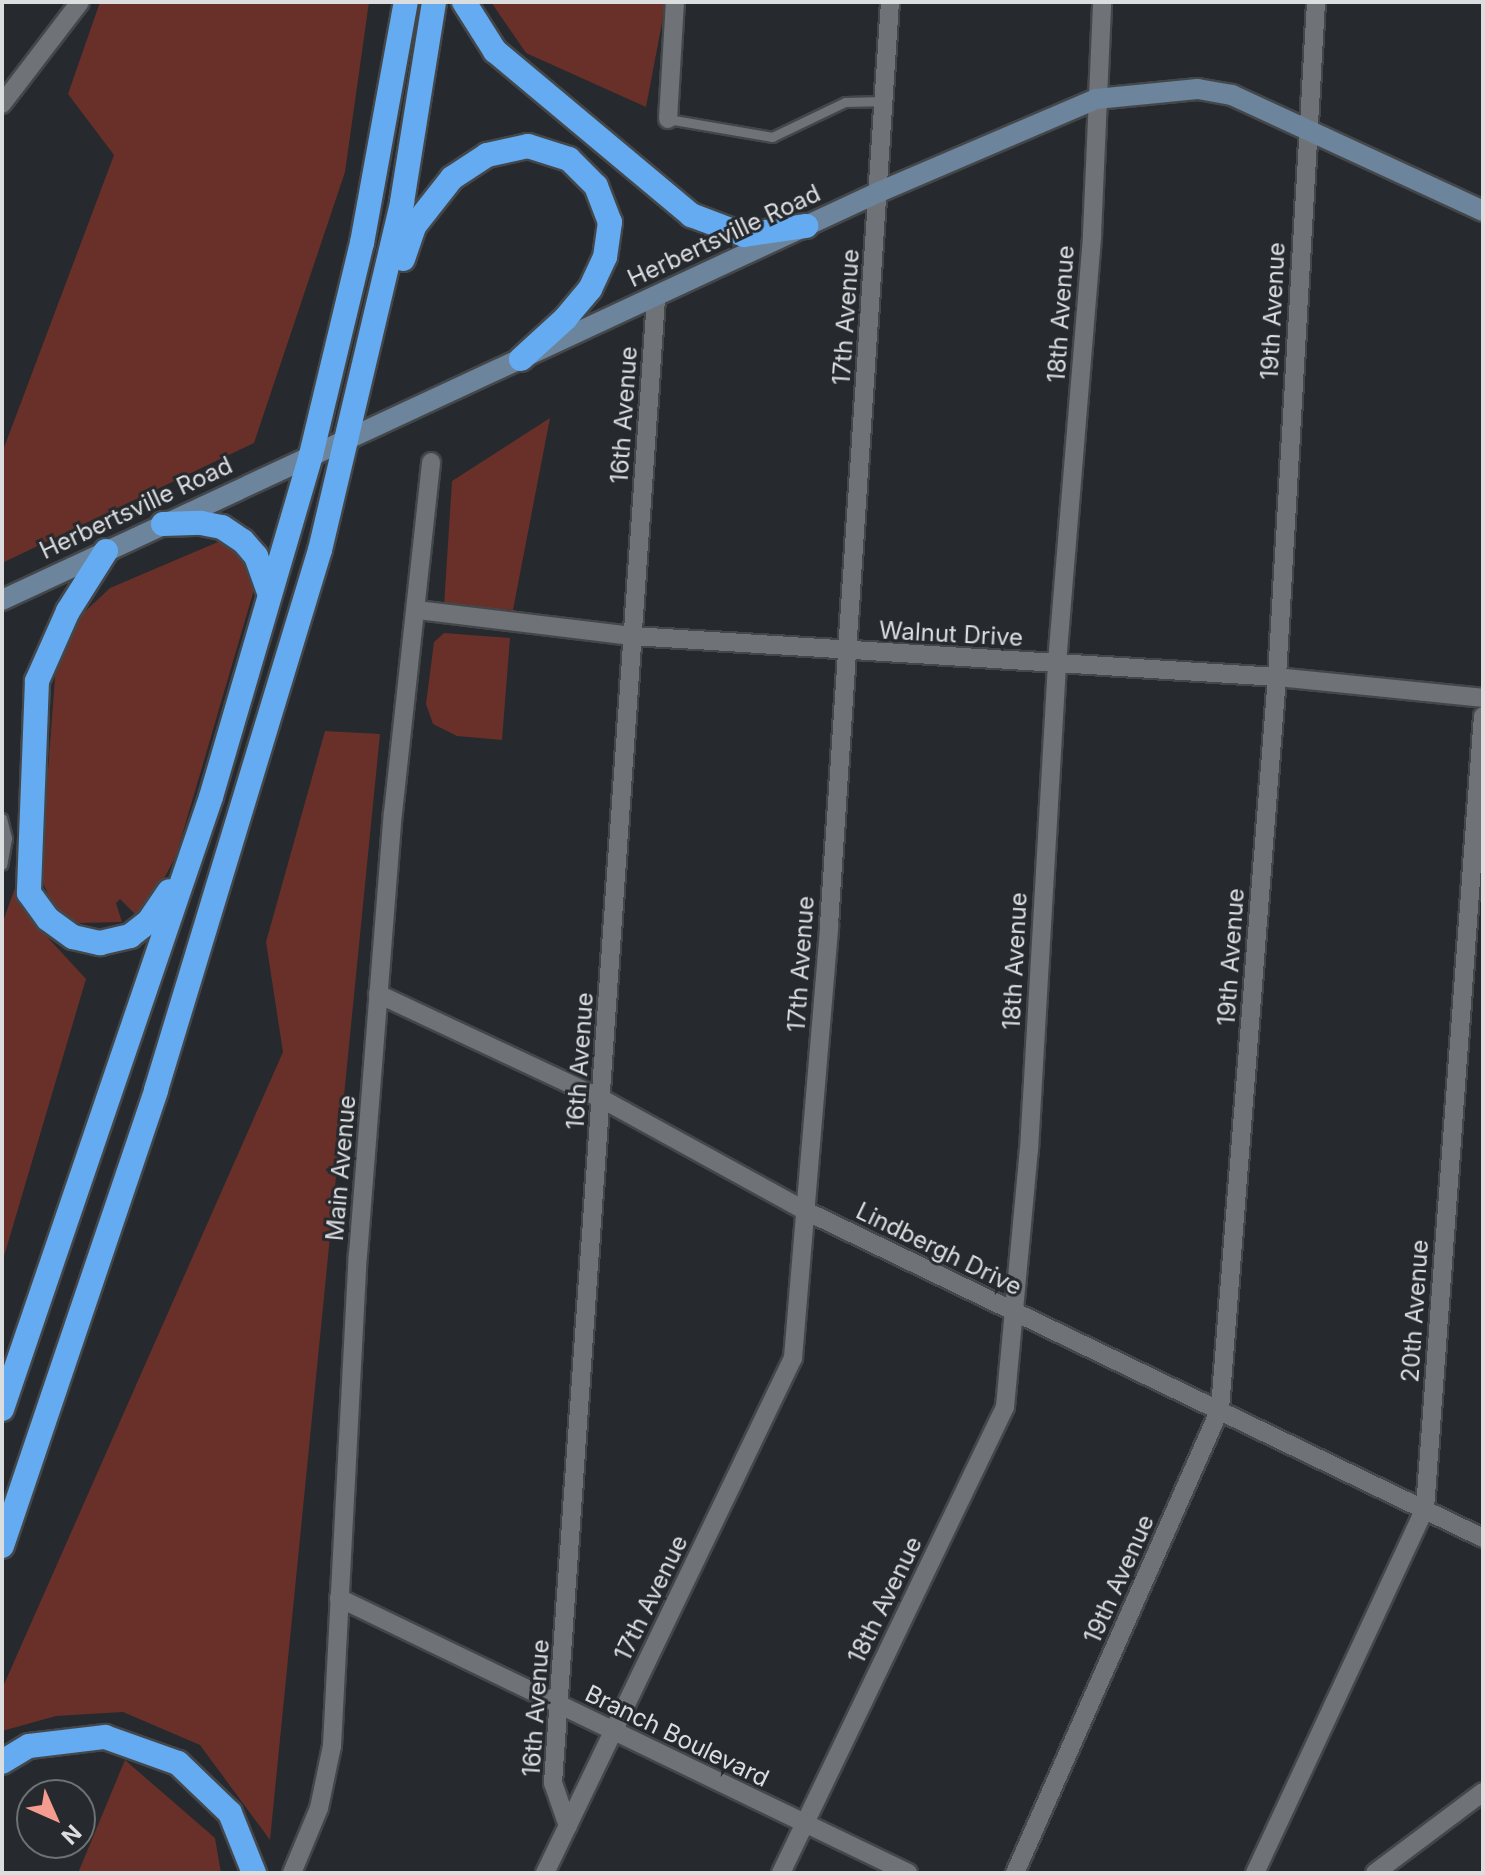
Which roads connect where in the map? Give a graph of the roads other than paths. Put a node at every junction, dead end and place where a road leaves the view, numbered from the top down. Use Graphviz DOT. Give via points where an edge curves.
graph roads {
  1 [pos="80,2"];
  2 [pos="406,2"];
  3 [pos="434,2"];
  4 [pos="464,2"];
  5 [pos="675,2"];
  6 [pos="890,2"];
  7 [pos="1102,2"];
  8 [pos="1316,2"];
  9 [pos="1096,99"];
  10 [pos="885,101"];
  11 [pos="2,104"];
  12 [pos="668,119"];
  13 [pos="1307,126"];
  14 [pos="879,192"];
  15 [pos="1483,211"];
  16 [pos="806,226"];
  17 [pos="656,297"];
  18 [pos="521,359"];
  19 [pos="364,375"];
  20 [pos="350,437"];
  21 [pos="311,455"];
  22 [pos="431,462"];
  23 [pos="163,524"];
  24 [pos="106,551"];
  25 [pos="270,595"];
  26 [pos="2,600"];
  27 [pos="417,610"];
  28 [pos="633,636"];
  29 [pos="848,653"];
  30 [pos="1057,663"];
  31 [pos="1277,677"];
  32 [pos="1483,698"];
  33 [pos="1483,716"];
  34 [pos="211,797"];
  35 [pos="2,818"];
  36 [pos="2,865"];
  37 [pos="378,994"];
  38 [pos="602,1099"];
  39 [pos="806,1211"];
  40 [pos="1017,1313"];
  41 [pos="2,1409"];
  42 [pos="1220,1409"];
  43 [pos="1425,1509"];
  44 [pos="1483,1538"];
  45 [pos="2,1546"];
  46 [pos="339,1598"];
  47 [pos="559,1706"];
  48 [pos="613,1732"];
  49 [pos="2,1762"];
  50 [pos="1483,1792"];
  51 [pos="805,1824"];
  52 [pos="568,1826"];
  53 [pos="254,1873"];
  54 [pos="292,1873"];
  55 [pos="545,1873"];
  56 [pos="781,1873"];
  57 [pos="908,1873"];
  58 [pos="1015,1873"];
  59 [pos="1255,1873"];
  60 [pos="1375,1873"];
  1 -- 11 [label="street"];
  2 -- 21 [label="highway" via="362,243"];
  3 -- 19 [label="highway" via="402,202"];
  4 -- 16 [label="highway" via="495,51 691,215 744,235"];
  5 -- 12 [label="street"];
  6 -- 10 [label="street, 17th Avenue"];
  7 -- 9 [label="street, 18th Avenue"];
  8 -- 13 [label="street, 19th Avenue"];
  9 -- 13 [label="main road, Herbertsville Road" via="1198,89 1232,95"];
  9 -- 14 [label="main road, Herbertsville Road"];
  9 -- 30 [label="street, 18th Avenue" via="1092,235"];
  10 -- 12 [label="lane" via="845,102 772,137"];
  10 -- 14 [label="street, 17th Avenue"];
  13 -- 15 [label="main road, Herbertsville Road"];
  13 -- 31 [label="street, 19th Avenue"];
  14 -- 16 [label="main road, Herbertsville Road"];
  14 -- 29 [label="street, 17th Avenue"];
  16 -- 17 [label="main road, Herbertsville Road"];
  17 -- 18 [label="main road, Herbertsville Road"];
  17 -- 28 [label="street, 16th Avenue"];
  18 -- 19 [label="highway" via="590,289 605,257 610,222 596,186 569,159 528,146 487,155 452,178 415,225"];
  18 -- 20 [label="main road, Herbertsville Road"];
  19 -- 20 [label="highway"];
  20 -- 21 [label="main road, Herbertsville Road"];
  20 -- 45 [label="highway" via="156,1090"];
  21 -- 23 [label="main road, Herbertsville Road"];
  21 -- 25 [label="highway"];
  22 -- 27 [label="street, Main Avenue"];
  23 -- 24 [label="main road, Herbertsville Road"];
  23 -- 25 [label="highway" via="222,527 256,556"];
  24 -- 26 [label="main road, Herbertsville Road"];
  24 -- 34 [label="highway" via="68,611 37,681 29,893 48,919 73,937 100,943 130,936 164,902"];
  25 -- 34 [label="highway"];
  27 -- 28 [label="street, Walnut Drive"];
  27 -- 37 [label="street, Main Avenue"];
  28 -- 29 [label="street, Walnut Drive"];
  28 -- 38 [label="street, 16th Avenue"];
  29 -- 30 [label="street, Walnut Drive"];
  29 -- 39 [label="street, 17th Avenue"];
  30 -- 31 [label="street, Walnut Drive"];
  30 -- 40 [label="street, 18th Avenue"];
  31 -- 32 [label="street, Walnut Drive"];
  31 -- 42 [label="street, 19th Avenue"];
  33 -- 43 [label="street, 20th Avenue"];
  34 -- 41 [label="highway"];
  35 -- 36 [label="lane" via="7,838"];
  37 -- 38 [label="street, Lindbergh Drive"];
  37 -- 46 [label="street, Main Avenue"];
  38 -- 39 [label="street, Lindbergh Drive"];
  38 -- 47 [label="street, 16th Avenue"];
  39 -- 40 [label="street, Lindbergh Drive"];
  39 -- 48 [label="street, 17th Avenue" via="793,1358"];
  40 -- 42 [label="street, Lindbergh Drive"];
  40 -- 51 [label="street, 18th Avenue" via="1005,1407"];
  42 -- 43 [label="street, Lindbergh Drive"];
  42 -- 58 [label="street, 19th Avenue"];
  43 -- 44 [label="street, Lindbergh Drive"];
  43 -- 59 [label="street, 20th Avenue"];
  46 -- 47 [label="street, Branch Boulevard"];
  46 -- 54 [label="street, Main Avenue" via="332,1746 319,1808"];
  47 -- 48 [label="street, Branch Boulevard"];
  47 -- 52 [label="street, 16th Avenue" via="553,1783"];
  48 -- 51 [label="street, Branch Boulevard"];
  48 -- 52 [label="street, 17th Avenue"];
  49 -- 53 [label="highway" via="29,1746 105,1737 178,1763 230,1813"];
  50 -- 60 [label="street"];
  51 -- 56 [label="street, 18th Avenue"];
  51 -- 57 [label="street, Branch Boulevard"];
  52 -- 55 [label="street, 17th Avenue"];
}
